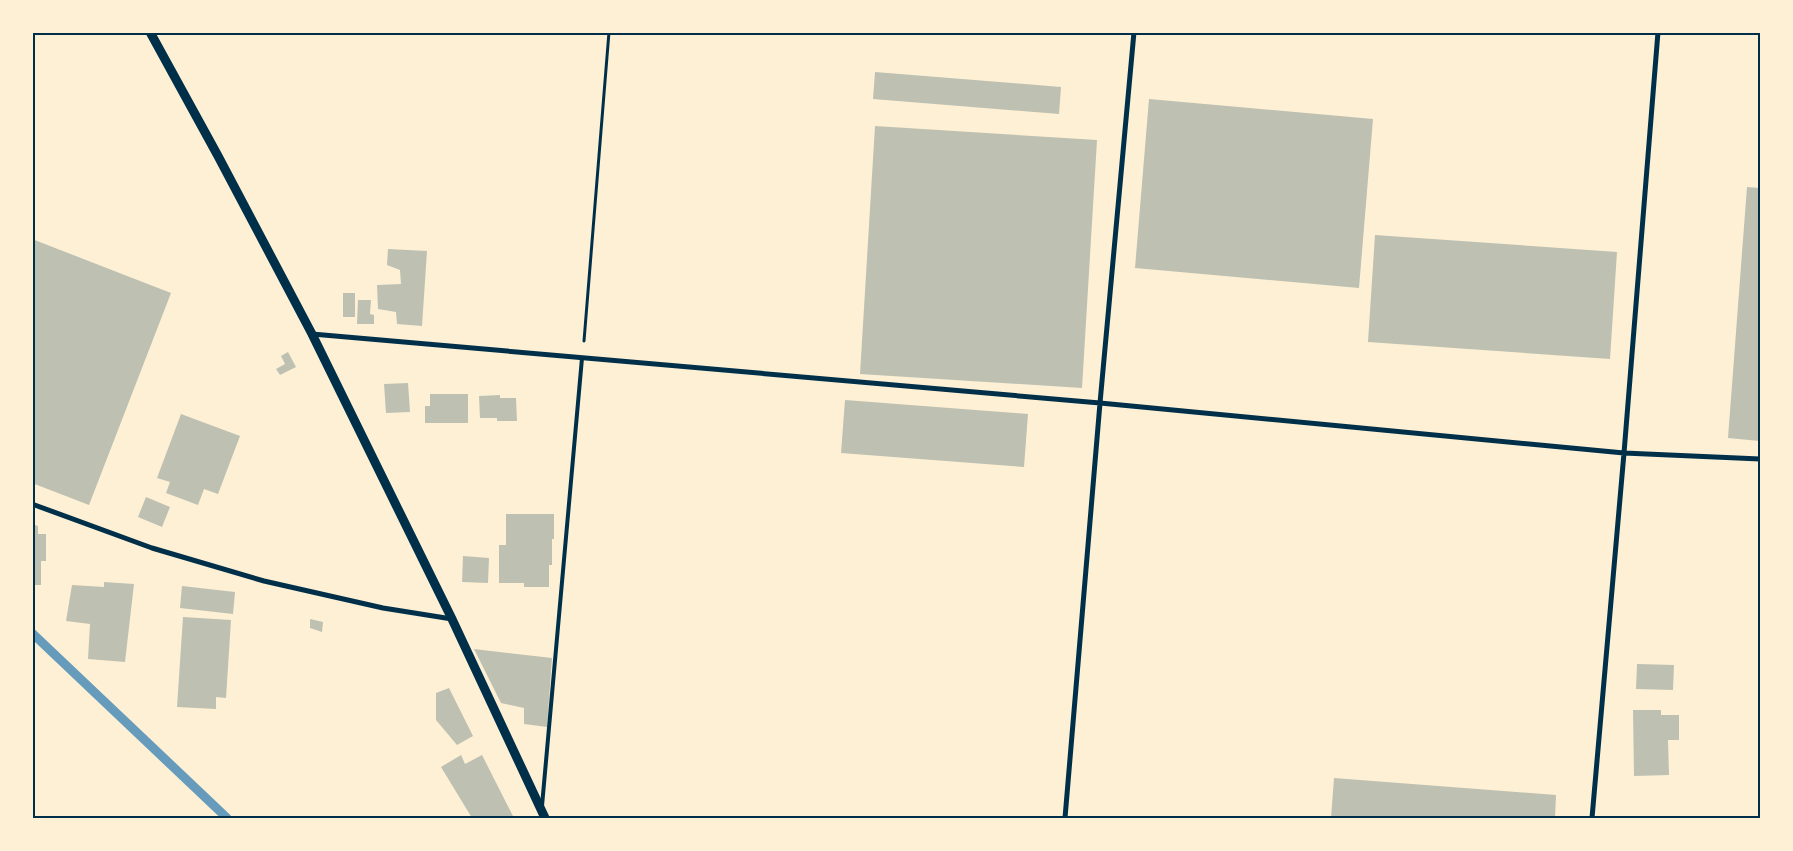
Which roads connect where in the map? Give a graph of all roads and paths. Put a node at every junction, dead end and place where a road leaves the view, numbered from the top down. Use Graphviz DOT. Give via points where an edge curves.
graph roads {
  1 [pos="150,32"];
  2 [pos="609,32"];
  3 [pos="1134,32"];
  4 [pos="1658,32"];
  5 [pos="312,334"];
  6 [pos="582,358"];
  7 [pos="1100,403"];
  8 [pos="1624,453"];
  9 [pos="1760,459"];
  10 [pos="32,504"];
  11 [pos="452,618"];
  12 [pos="543,814"];
  13 [pos="1065,818"];
  14 [pos="1592,818"];
  1 -- 5 [label="street"];
  2 -- 6 [label="path"];
  3 -- 7 [label="street"];
  4 -- 8 [label="street"];
  5 -- 6 [label="street"];
  5 -- 11 [label="street"];
  6 -- 7 [label="street"];
  6 -- 12 [label="lane"];
  7 -- 8 [label="street"];
  7 -- 13 [label="street"];
  8 -- 9 [label="street"];
  8 -- 14 [label="street"];
  10 -- 11 [label="street" via="152,548 264,581 383,608"];
  11 -- 12 [label="street"];
}
